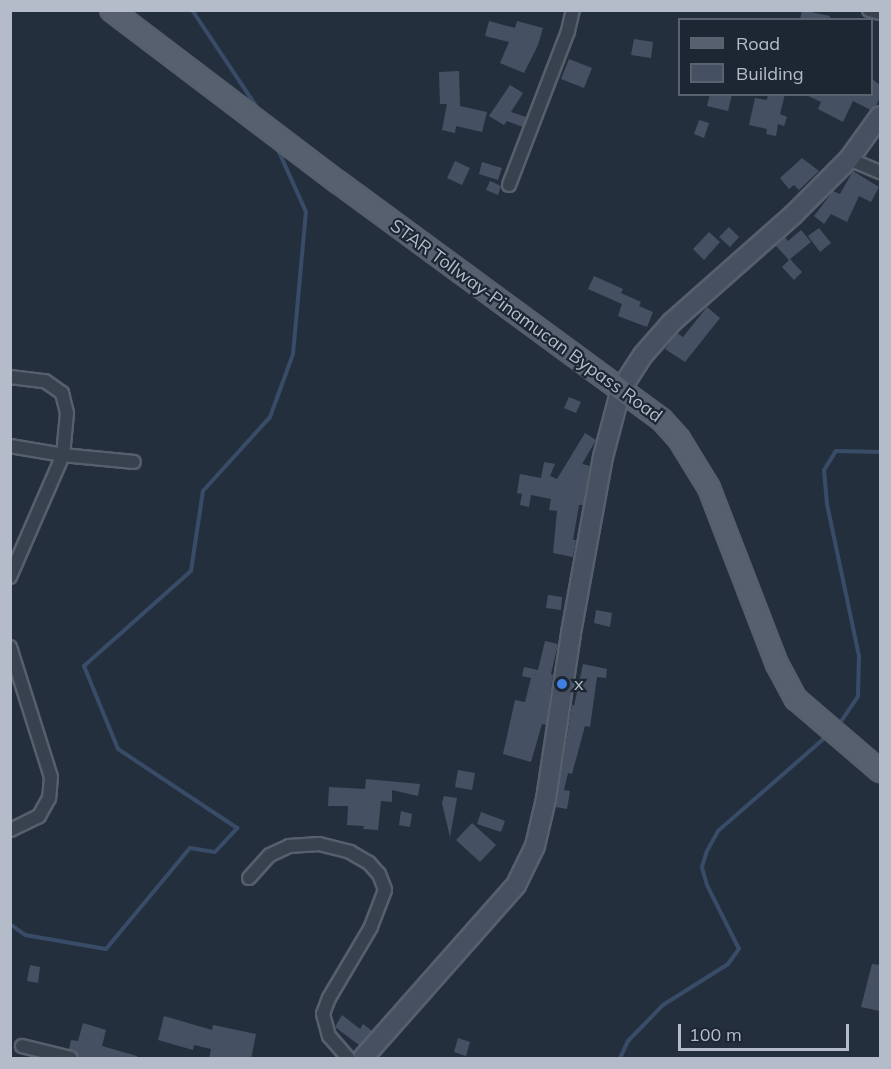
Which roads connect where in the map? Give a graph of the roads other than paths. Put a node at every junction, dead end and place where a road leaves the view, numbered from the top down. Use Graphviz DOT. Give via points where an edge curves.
graph roads {
  1 [pos="111,10"];
  2 [pos="573,10"];
  3 [pos="869,10"];
  4 [pos="880,13"];
  5 [pos="880,116"];
  6 [pos="849,159"];
  7 [pos="880,172"];
  8 [pos="509,185"];
  9 [pos="10,376"];
  10 [pos="621,389"];
  11 [pos="10,447"];
  12 [pos="63,455"];
  13 [pos="134,462"];
  14 [pos="10,577"];
  15 [pos="10,647"];
  16 [pos="878,767"];
  17 [pos="10,830"];
  18 [pos="249,878"];
  19 [pos="22,1046"];
  20 [pos="71,1059"];
  21 [pos="348,1059"];
  22 [pos="363,1059"];
  1 -- 10 [label="main road, STAR Tollway-Pinamucan Bypass Road"];
  2 -- 8 [label="street"];
  3 -- 4 [label="street"];
  5 -- 6 [label="street"];
  6 -- 7 [label="street"];
  6 -- 10 [label="street" via="672,321 643,354"];
  9 -- 12 [label="street" via="45,381 62,393 67,412"];
  10 -- 16 [label="main road, STAR Tollway-Pinamucan Bypass Road" via="662,419 694,461 719,509 777,664 796,699"];
  10 -- 22 [label="street" via="603,457 535,846 516,885"];
  11 -- 12 [label="street"];
  12 -- 13 [label="street"];
  12 -- 14 [label="street"];
  15 -- 17 [label="street" via="51,777 49,798 39,816"];
  18 -- 21 [label="street" via="270,855 289,846 319,844 350,852 379,874 385,890 371,927 323,1014 329,1036"];
  19 -- 20 [label="street"];
}
